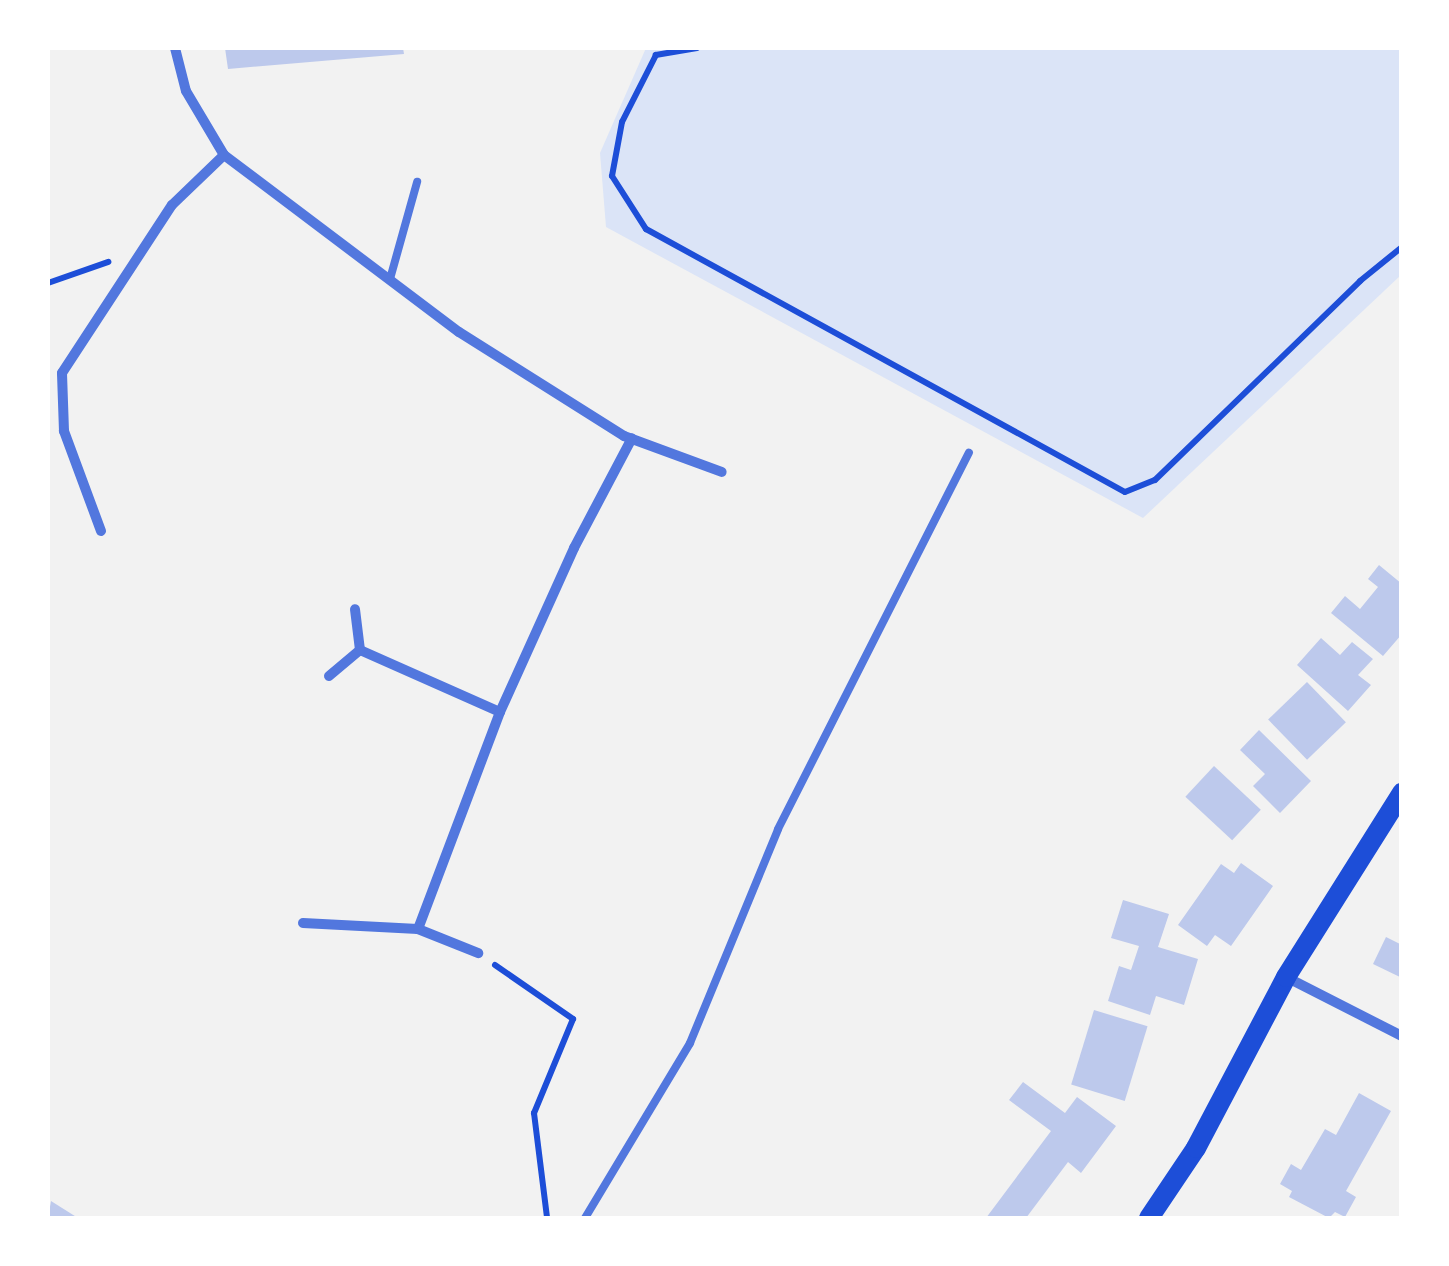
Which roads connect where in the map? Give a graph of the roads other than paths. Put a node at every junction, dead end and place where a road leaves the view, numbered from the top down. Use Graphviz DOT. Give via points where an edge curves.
graph roads {
  1 [pos="175,48"];
  2 [pos="224,155"];
  3 [pos="417,182"];
  4 [pos="390,279"];
  5 [pos="632,438"];
  6 [pos="969,453"];
  7 [pos="722,472"];
  8 [pos="101,530"];
  9 [pos="355,609"];
  10 [pos="360,650"];
  11 [pos="329,676"];
  12 [pos="500,712"];
  13 [pos="1402,793"];
  14 [pos="302,923"];
  15 [pos="418,930"];
  16 [pos="478,953"];
  17 [pos="1286,977"];
  18 [pos="1402,1036"];
  19 [pos="584,1218"];
  20 [pos="1149,1218"];
  1 -- 2 [label="street" via="186,91"];
  2 -- 4 [label="street"];
  2 -- 8 [label="street" via="172,206 62,373 64,431"];
  3 -- 4 [label="lane"];
  4 -- 5 [label="street" via="458,332"];
  5 -- 7 [label="street"];
  5 -- 12 [label="street"];
  6 -- 19 [label="lane" via="778,829 690,1043"];
  9 -- 10 [label="street"];
  10 -- 11 [label="street"];
  10 -- 12 [label="street"];
  12 -- 15 [label="street"];
  13 -- 17 [label="main road"];
  14 -- 15 [label="street"];
  15 -- 16 [label="street"];
  17 -- 18 [label="street"];
  17 -- 20 [label="main road" via="1196,1148"];
}
